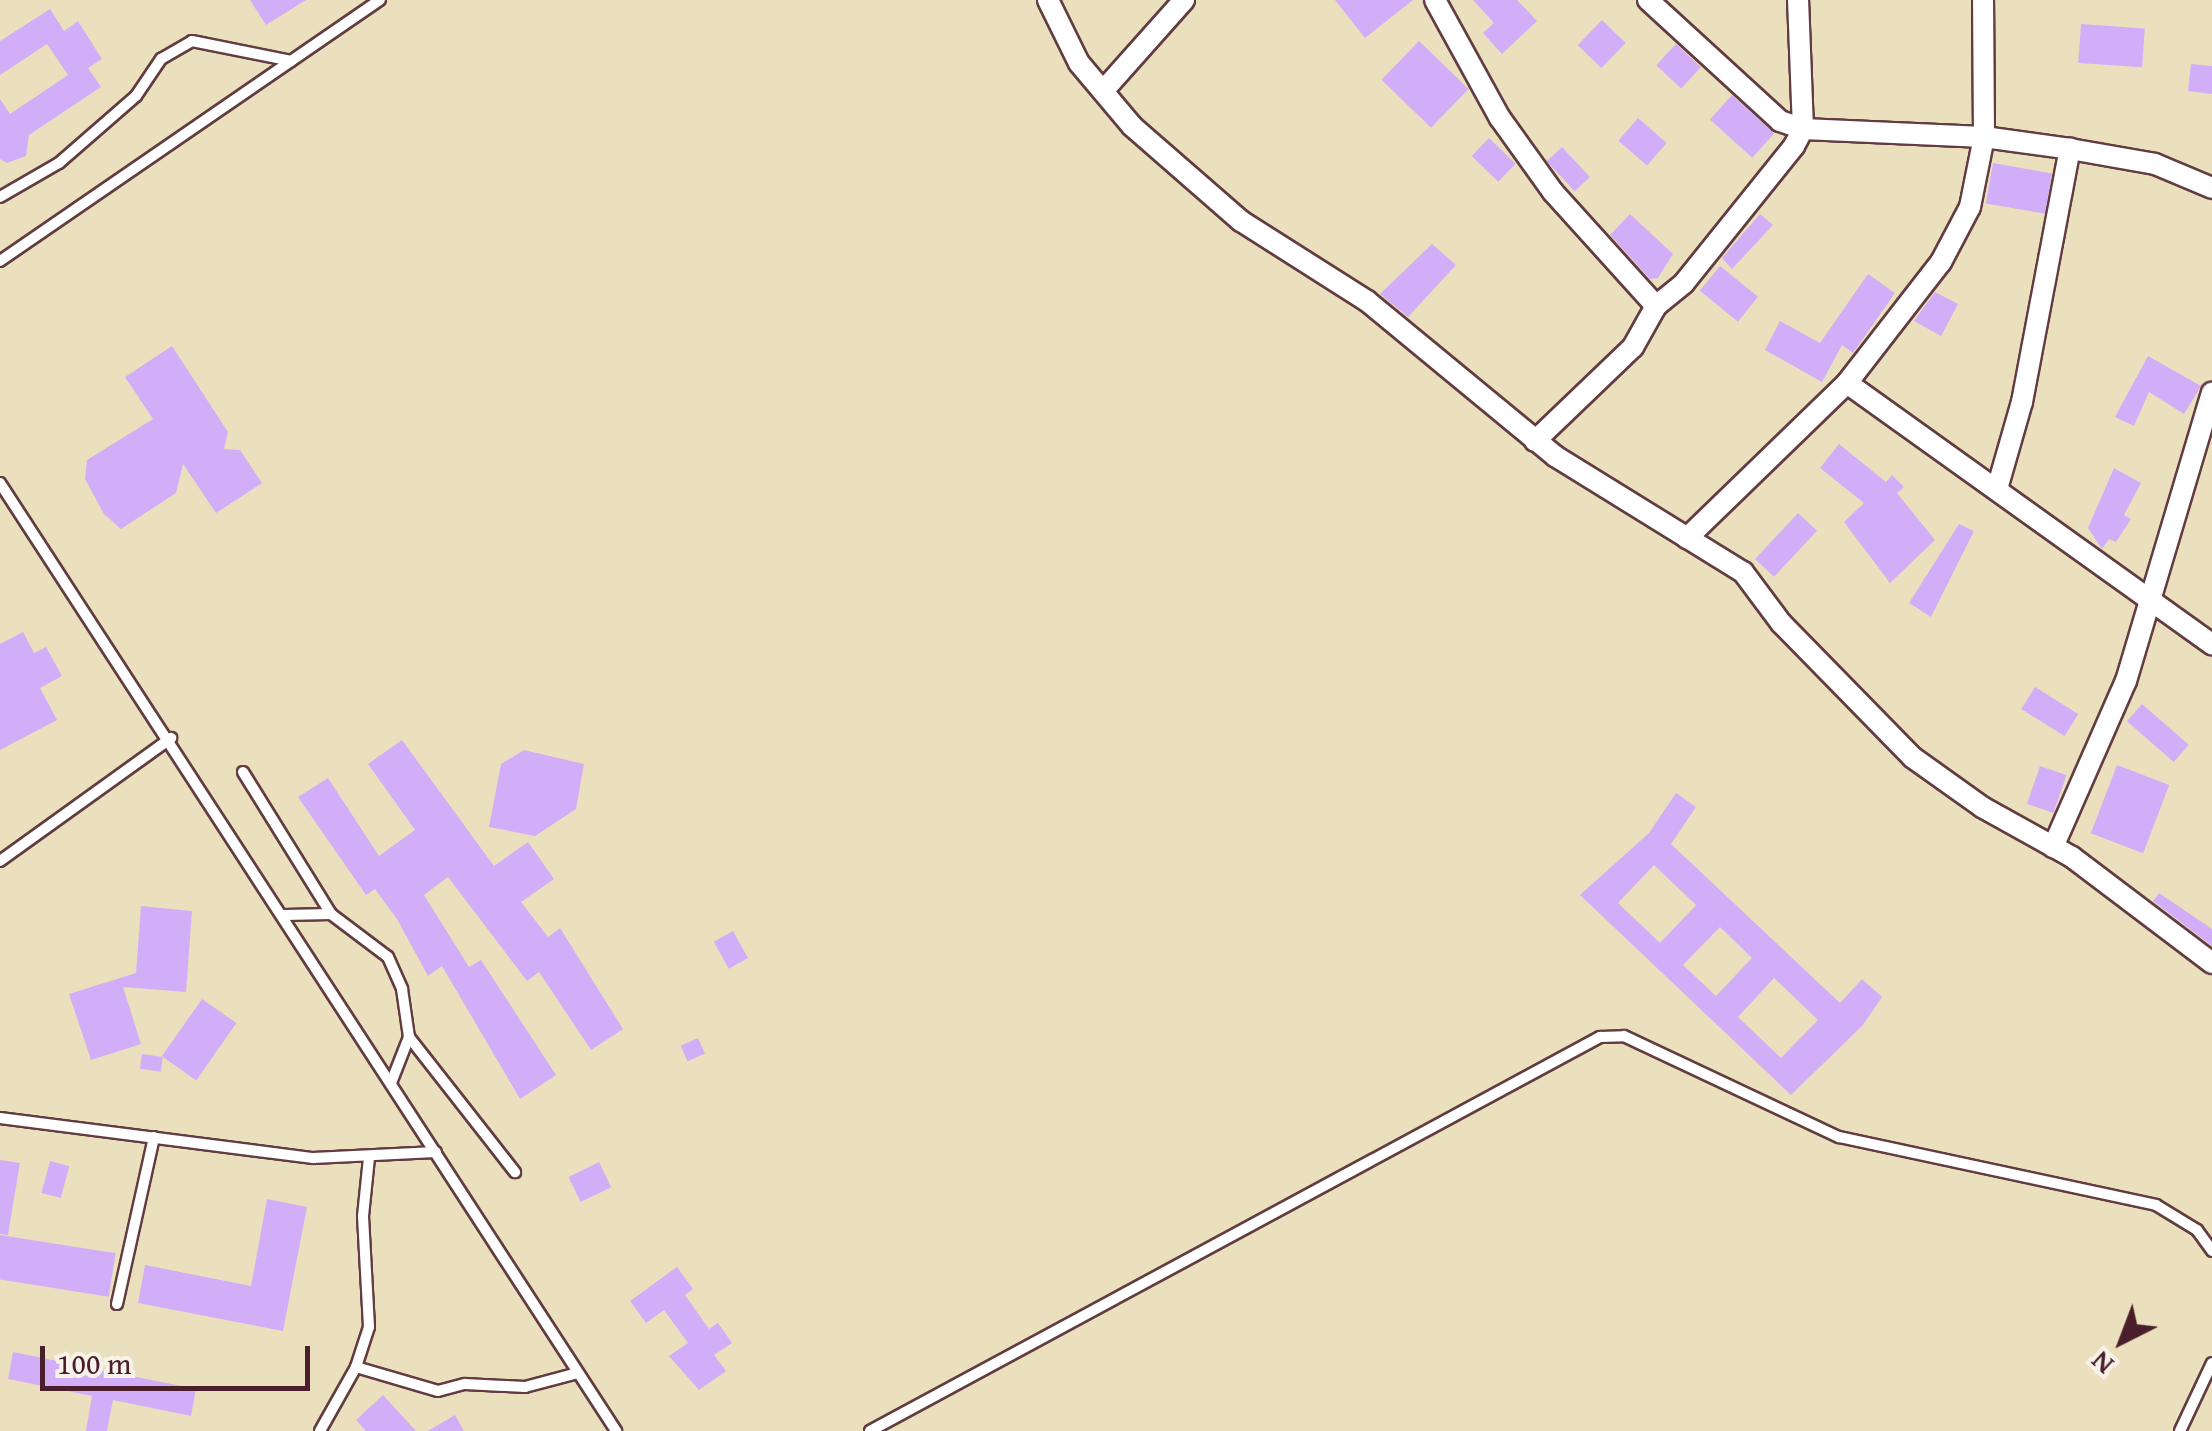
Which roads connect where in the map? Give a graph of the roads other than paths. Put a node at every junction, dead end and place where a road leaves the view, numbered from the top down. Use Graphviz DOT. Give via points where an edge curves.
graph roads {
  1 [pos="380,0"];
  2 [pos="1048,0"];
  3 [pos="1184,0"];
  4 [pos="1435,0"];
  5 [pos="1648,0"];
  6 [pos="1798,0"];
  7 [pos="1983,0"];
  8 [pos="291,61"];
  9 [pos="1102,91"];
  10 [pos="1803,129"];
  11 [pos="1984,138"];
  12 [pos="2070,149"];
  13 [pos="2212,188"];
  14 [pos="0,197"];
  15 [pos="0,261"];
  16 [pos="1656,306"];
  17 [pos="1847,383"];
  18 [pos="2212,392"];
  19 [pos="1535,442"];
  20 [pos="0,484"];
  21 [pos="1997,489"];
  22 [pos="1687,538"];
  23 [pos="2150,595"];
  24 [pos="2212,644"];
  25 [pos="171,738"];
  26 [pos="243,772"];
  27 [pos="2053,847"];
  28 [pos="0,861"];
  29 [pos="330,914"];
  30 [pos="284,915"];
  31 [pos="2212,964"];
  32 [pos="409,1037"];
  33 [pos="391,1082"];
  34 [pos="0,1118"];
  35 [pos="154,1137"];
  36 [pos="436,1152"];
  37 [pos="369,1158"];
  38 [pos="515,1172"];
  39 [pos="2212,1251"];
  40 [pos="117,1304"];
  41 [pos="2212,1363"];
  42 [pos="356,1368"];
  43 [pos="578,1373"];
  44 [pos="320,1431"];
  45 [pos="616,1431"];
  46 [pos="870,1431"];
  47 [pos="2180,1431"];
  1 -- 8 [label="lane"];
  2 -- 9 [label="street" via="1078,63"];
  3 -- 9 [label="street"];
  4 -- 16 [label="street" via="1500,118 1553,192 1588,240"];
  5 -- 10 [label="street" via="1780,121"];
  6 -- 10 [label="street"];
  7 -- 11 [label="street"];
  8 -- 14 [label="lane" via="192,41 161,59 136,96 59,163"];
  8 -- 15 [label="lane"];
  9 -- 19 [label="street" via="1132,126 1241,221 1368,301"];
  10 -- 11 [label="street"];
  10 -- 16 [label="street" via="1684,283"];
  11 -- 12 [label="street"];
  11 -- 17 [label="street" via="1970,207 1941,262"];
  12 -- 13 [label="street" via="2155,164"];
  12 -- 21 [label="street" via="2022,402"];
  16 -- 19 [label="street" via="1633,346"];
  17 -- 21 [label="street"];
  17 -- 22 [label="street"];
  18 -- 23 [label="street"];
  19 -- 22 [label="street"];
  20 -- 25 [label="lane"];
  21 -- 23 [label="street"];
  22 -- 27 [label="street" via="1743,572 1781,623 1912,757"];
  23 -- 24 [label="street"];
  23 -- 27 [label="street" via="2126,682"];
  25 -- 28 [label="lane"];
  25 -- 30 [label="lane"];
  26 -- 29 [label="lane"];
  27 -- 31 [label="street"];
  29 -- 30 [label="lane"];
  29 -- 32 [label="lane" via="388,958 402,988"];
  30 -- 33 [label="lane"];
  32 -- 33 [label="lane"];
  32 -- 38 [label="lane"];
  33 -- 36 [label="lane"];
  34 -- 35 [label="lane"];
  35 -- 37 [label="lane" via="312,1158"];
  35 -- 40 [label="lane"];
  36 -- 37 [label="lane"];
  36 -- 43 [label="lane"];
  37 -- 42 [label="lane" via="363,1216 369,1327"];
  39 -- 46 [label="lane" via="2196,1230 2156,1205 1839,1138 1624,1036 1600,1037"];
  41 -- 47 [label="lane"];
  42 -- 43 [label="lane" via="438,1392 465,1384 524,1386"];
  42 -- 44 [label="lane"];
  43 -- 45 [label="lane"];
}
